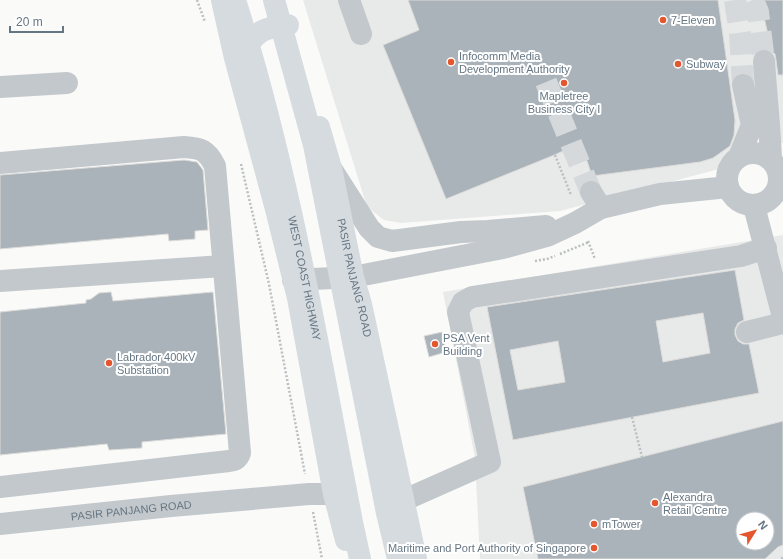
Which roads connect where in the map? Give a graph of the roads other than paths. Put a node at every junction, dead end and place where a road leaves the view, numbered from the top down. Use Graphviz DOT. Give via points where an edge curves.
graph roads {
  1 [pos="222,0"];
  2 [pos="235,0"];
  3 [pos="274,0"];
  4 [pos="280,0"];
  5 [pos="349,0"];
  6 [pos="288,25"];
  7 [pos="361,34"];
  8 [pos="235,58"];
  9 [pos="764,61"];
  10 [pos="67,83"];
  11 [pos="743,85"];
  12 [pos="0,87"];
  13 [pos="739,157"];
  14 [pos="776,162"];
  15 [pos="0,163"];
  16 [pos="331,168"];
  17 [pos="728,187"];
  18 [pos="754,206"];
  19 [pos="575,222"];
  20 [pos="766,248"];
  21 [pos="224,266"];
  22 [pos="353,277"];
  23 [pos="293,280"];
  24 [pos="0,281"];
  25 [pos="783,317"];
  26 [pos="783,323"];
  27 [pos="747,332"];
  28 [pos="0,487"];
  29 [pos="334,494"];
  30 [pos="402,501"];
  31 [pos="0,524"];
  32 [pos="350,559"];
  33 [pos="360,559"];
  34 [pos="398,559"];
  35 [pos="416,559"];
  1 -- 8 [label="main road"];
  2 -- 33 [label="main road, WEST COAST HIGHWAY" via="278,154"];
  3 -- 34 [label="main road" via="314,145"];
  4 -- 6 [label="main road, PASIR PANJANG ROAD"];
  5 -- 7 [label="lane"];
  6 -- 8 [label="main road" via="264,29 252,38"];
  6 -- 16 [label="main road, PASIR PANJANG ROAD"];
  8 -- 23 [label="main road"];
  9 -- 14 [label="lane" via="766,98"];
  10 -- 12 [label="lane"];
  11 -- 13 [label="lane" via="752,125"];
  13 -- 14 [label="lane" via="747,153 756,153"];
  13 -- 17 [label="lane" via="728,170"];
  14 -- 18 [label="lane" via="780,182 777,192 763,204"];
  15 -- 21 [label="lane" via="197,148 205,152 215,166"];
  16 -- 19 [label="lane" via="369,228 378,237 392,241"];
  16 -- 22 [label="main road, PASIR PANJANG ROAD"];
  17 -- 18 [label="lane" via="738,200"];
  17 -- 19 [label="lane" via="596,200"];
  18 -- 20 [label="lane"];
  19 -- 22 [label="lane" via="541,238 503,248"];
  20 -- 25 [label="lane"];
  20 -- 30 [label="lane" via="741,256 472,297 463,302 458,312 490,462"];
  21 -- 24 [label="lane"];
  21 -- 28 [label="lane" via="239,457 229,461"];
  22 -- 23 [label="lane"];
  22 -- 30 [label="main road, PASIR PANJANG ROAD" via="361,304"];
  23 -- 29 [label="main road"];
  26 -- 27 [label="lane"];
  29 -- 31 [label="lane, PASIR PANJANG ROAD" via="172,506"];
  29 -- 32 [label="main road"];
  30 -- 35 [label="main road, PASIR PANJANG ROAD"];
}
